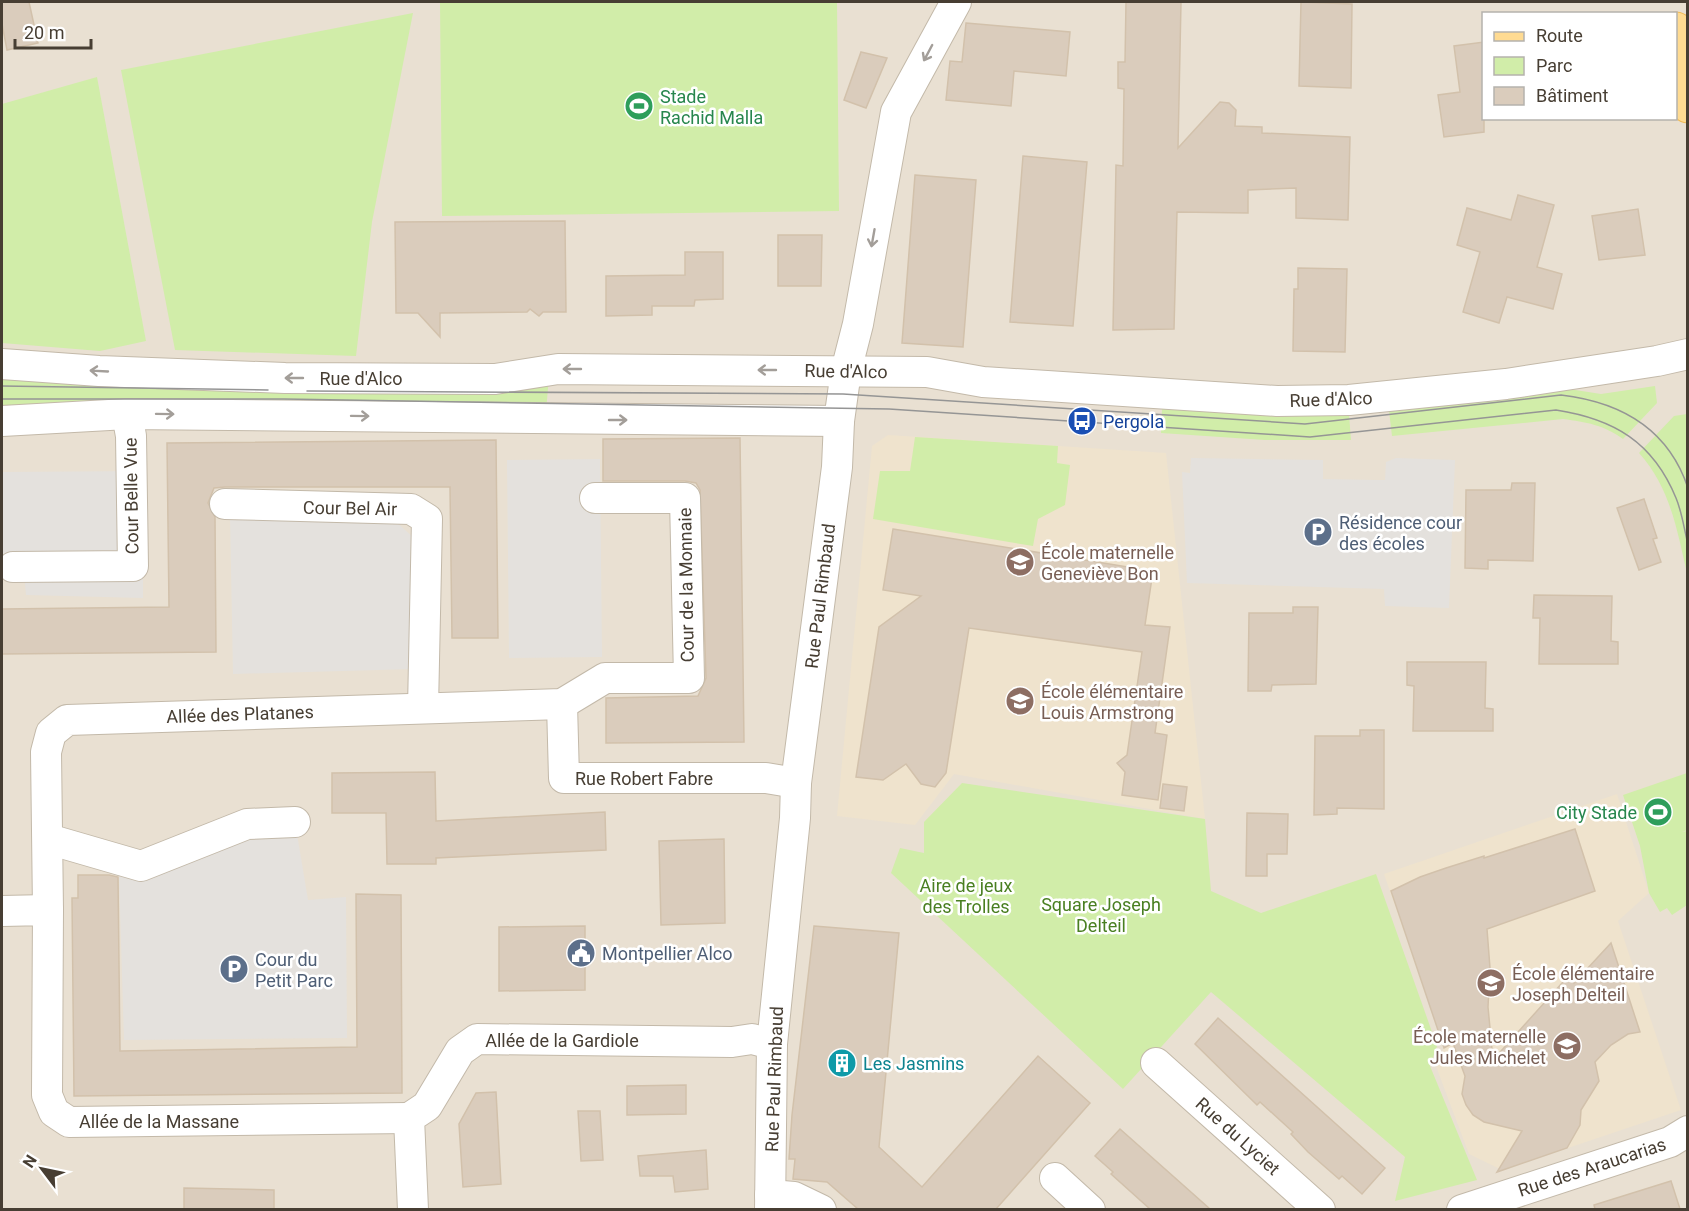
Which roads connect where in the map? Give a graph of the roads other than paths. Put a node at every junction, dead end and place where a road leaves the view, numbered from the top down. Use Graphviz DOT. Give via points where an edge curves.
graph roads {
  1 [pos="956,2"];
  2 [pos="1677,35"];
  3 [pos="1688,106"];
  4 [pos="1688,354"];
  5 [pos="2,364"];
  6 [pos="846,371"];
  7 [pos="127,414"];
  8 [pos="2,421"];
  9 [pos="839,421"];
  10 [pos="595,498"];
  11 [pos="225,504"];
  12 [pos="13,567"];
  13 [pos="605,678"];
  14 [pos="562,704"];
  15 [pos="423,708"];
  16 [pos="796,783"];
  17 [pos="295,822"];
  18 [pos="48,839"];
  19 [pos="48,910"];
  20 [pos="2,911"];
  21 [pos="772,1044"];
  22 [pos="1156,1063"];
  23 [pos="409,1118"];
  24 [pos="1688,1131"];
  25 [pos="1055,1178"];
  26 [pos="770,1202"];
  27 [pos="413,1209"];
  28 [pos="821,1209"];
  29 [pos="1090,1209"];
  30 [pos="1320,1209"];
  31 [pos="1462,1209"];
  1 -- 6 [label="street, Rue Paul Rimbaud, one-way" via="896,112"];
  2 -- 3 [label="main road"];
  4 -- 6 [label="street, Rue d'Alco" via="1506,384 1349,400 1278,401 983,382 927,372"];
  6 -- 5 [label="street, Rue d'Alco, one-way" via="558,369 495,379 285,378"];
  6 -- 9 [label="street, Rue Paul Rimbaud"];
  7 -- 8 [label="street, Rue d'Alco"];
  7 -- 9 [label="street, Rue d'Alco, one-way"];
  7 -- 12 [label="street, Cour Belle Vue" via="132,445 133,566"];
  9 -- 16 [label="street, Rue Paul Rimbaud" via="837,467"];
  10 -- 13 [label="street, Cour de la Monnaie" via="684,498 689,678"];
  11 -- 15 [label="street, Cour Bel Air" via="411,509 427,519"];
  13 -- 14 [label="street, Allée des Platanes"];
  14 -- 15 [label="street, Allée des Platanes"];
  14 -- 16 [label="street, Rue Robert Fabre" via="564,778 766,778"];
  15 -- 18 [label="street, Allée des Platanes" via="67,720 51,733 46,752"];
  16 -- 21 [label="street, Rue Paul Rimbaud"];
  17 -- 18 [label="street" via="247,824 141,866"];
  18 -- 19 [label="street, Allée des Platanes"];
  19 -- 20 [label="street"];
  19 -- 23 [label="street, Allée de la Massane" via="46,1095 54,1112 69,1122"];
  21 -- 23 [label="street, Allée de la Gardiole" via="752,1039 732,1042 477,1039 460,1051 427,1106"];
  21 -- 26 [label="street, Rue Paul Rimbaud"];
  22 -- 30 [label="street, Rue du Lyciet"];
  23 -- 27 [label="street"];
  24 -- 31 [label="street, Rue des Araucarias" via="1670,1142"];
  25 -- 29 [label="street"];
  26 -- 28 [label="street" via="794,1197"];
}
